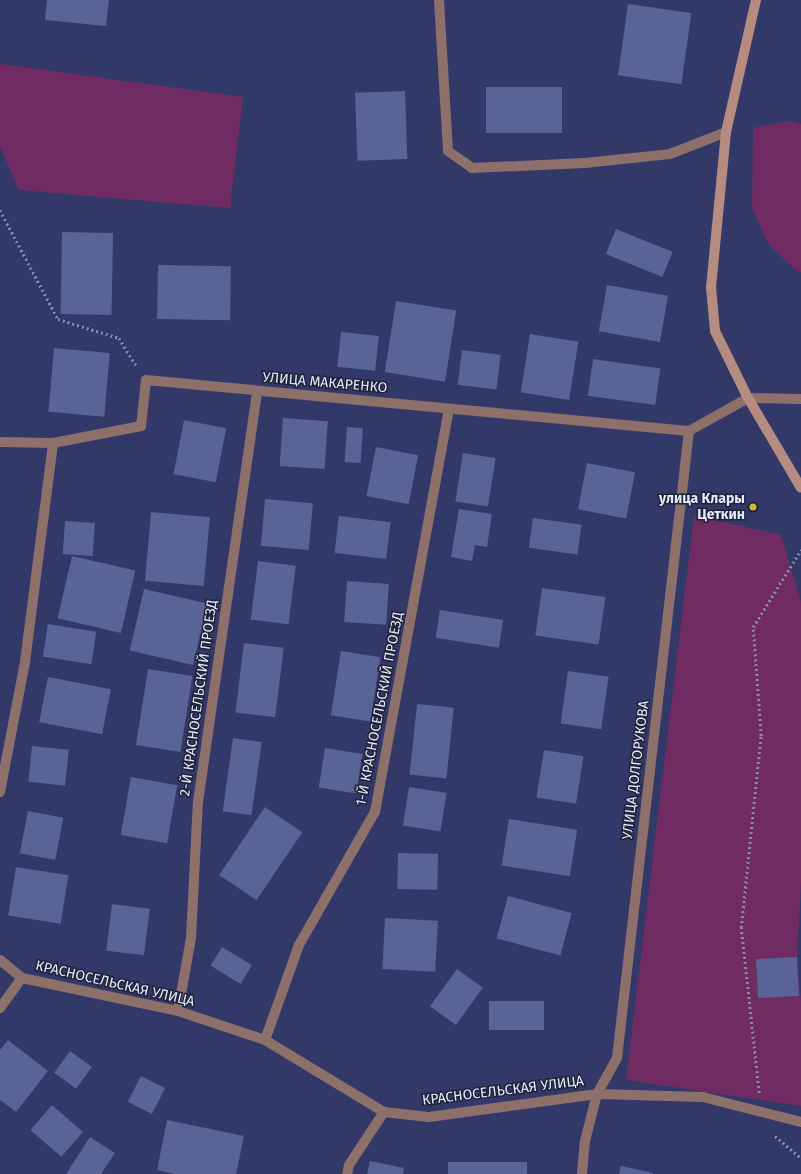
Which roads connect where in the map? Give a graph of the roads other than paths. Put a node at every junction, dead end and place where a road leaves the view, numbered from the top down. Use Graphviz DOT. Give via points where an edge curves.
graph roads {
  1 [pos="439,0"];
  2 [pos="756,0"];
  3 [pos="726,132"];
  4 [pos="257,391"];
  5 [pos="748,398"];
  6 [pos="801,399"];
  7 [pos="449,409"];
  8 [pos="689,431"];
  9 [pos="0,442"];
  10 [pos="53,443"];
  11 [pos="801,488"];
  12 [pos="0,792"];
  13 [pos="0,960"];
  14 [pos="22,978"];
  15 [pos="0,1008"];
  16 [pos="178,1011"];
  17 [pos="265,1040"];
  18 [pos="597,1094"];
  19 [pos="384,1112"];
  20 [pos="801,1122"];
  21 [pos="347,1174"];
  22 [pos="582,1174"];
  1 -- 3 [label="street" via="448,151 472,168 585,163 670,154"];
  2 -- 3 [label="main road"];
  3 -- 5 [label="main road" via="712,294 715,331"];
  4 -- 7 [label="street, УЛИЦА МАКАРЕНКО"];
  4 -- 10 [label="street, УЛИЦА МАКАРЕНКО" via="146,380 141,426"];
  4 -- 16 [label="street, 2-Й КРАСНОСЕЛЬСКИЙ ПРОЕЗД" via="198,802 191,938"];
  5 -- 6 [label="street"];
  5 -- 8 [label="street"];
  5 -- 11 [label="main road"];
  7 -- 8 [label="street, УЛИЦА МАКАРЕНКО"];
  7 -- 17 [label="street, 1-Й КРАСНОСЕЛЬСКИЙ ПРОЕЗД" via="389,748 375,812 299,945"];
  8 -- 18 [label="street, УЛИЦА ДОЛГОРУКОВА" via="618,1058"];
  9 -- 10 [label="street"];
  10 -- 12 [label="street" via="25,662"];
  13 -- 14 [label="street, КРАСНОСЕЛЬСКАЯ УЛИЦА"];
  14 -- 15 [label="street"];
  14 -- 16 [label="street, КРАСНОСЕЛЬСКАЯ УЛИЦА"];
  16 -- 17 [label="street, КРАСНОСЕЛЬСКАЯ УЛИЦА"];
  17 -- 19 [label="street, КРАСНОСЕЛЬСКАЯ УЛИЦА"];
  18 -- 19 [label="street, КРАСНОСЕЛЬСКАЯ УЛИЦА" via="429,1117"];
  18 -- 20 [label="street, КРАСНОСЕЛЬСКАЯ УЛИЦА" via="704,1097"];
  18 -- 22 [label="street, УЛИЦА ДОЛГОРУКОВА" via="585,1141"];
  19 -- 21 [label="street" via="349,1165"];
}
